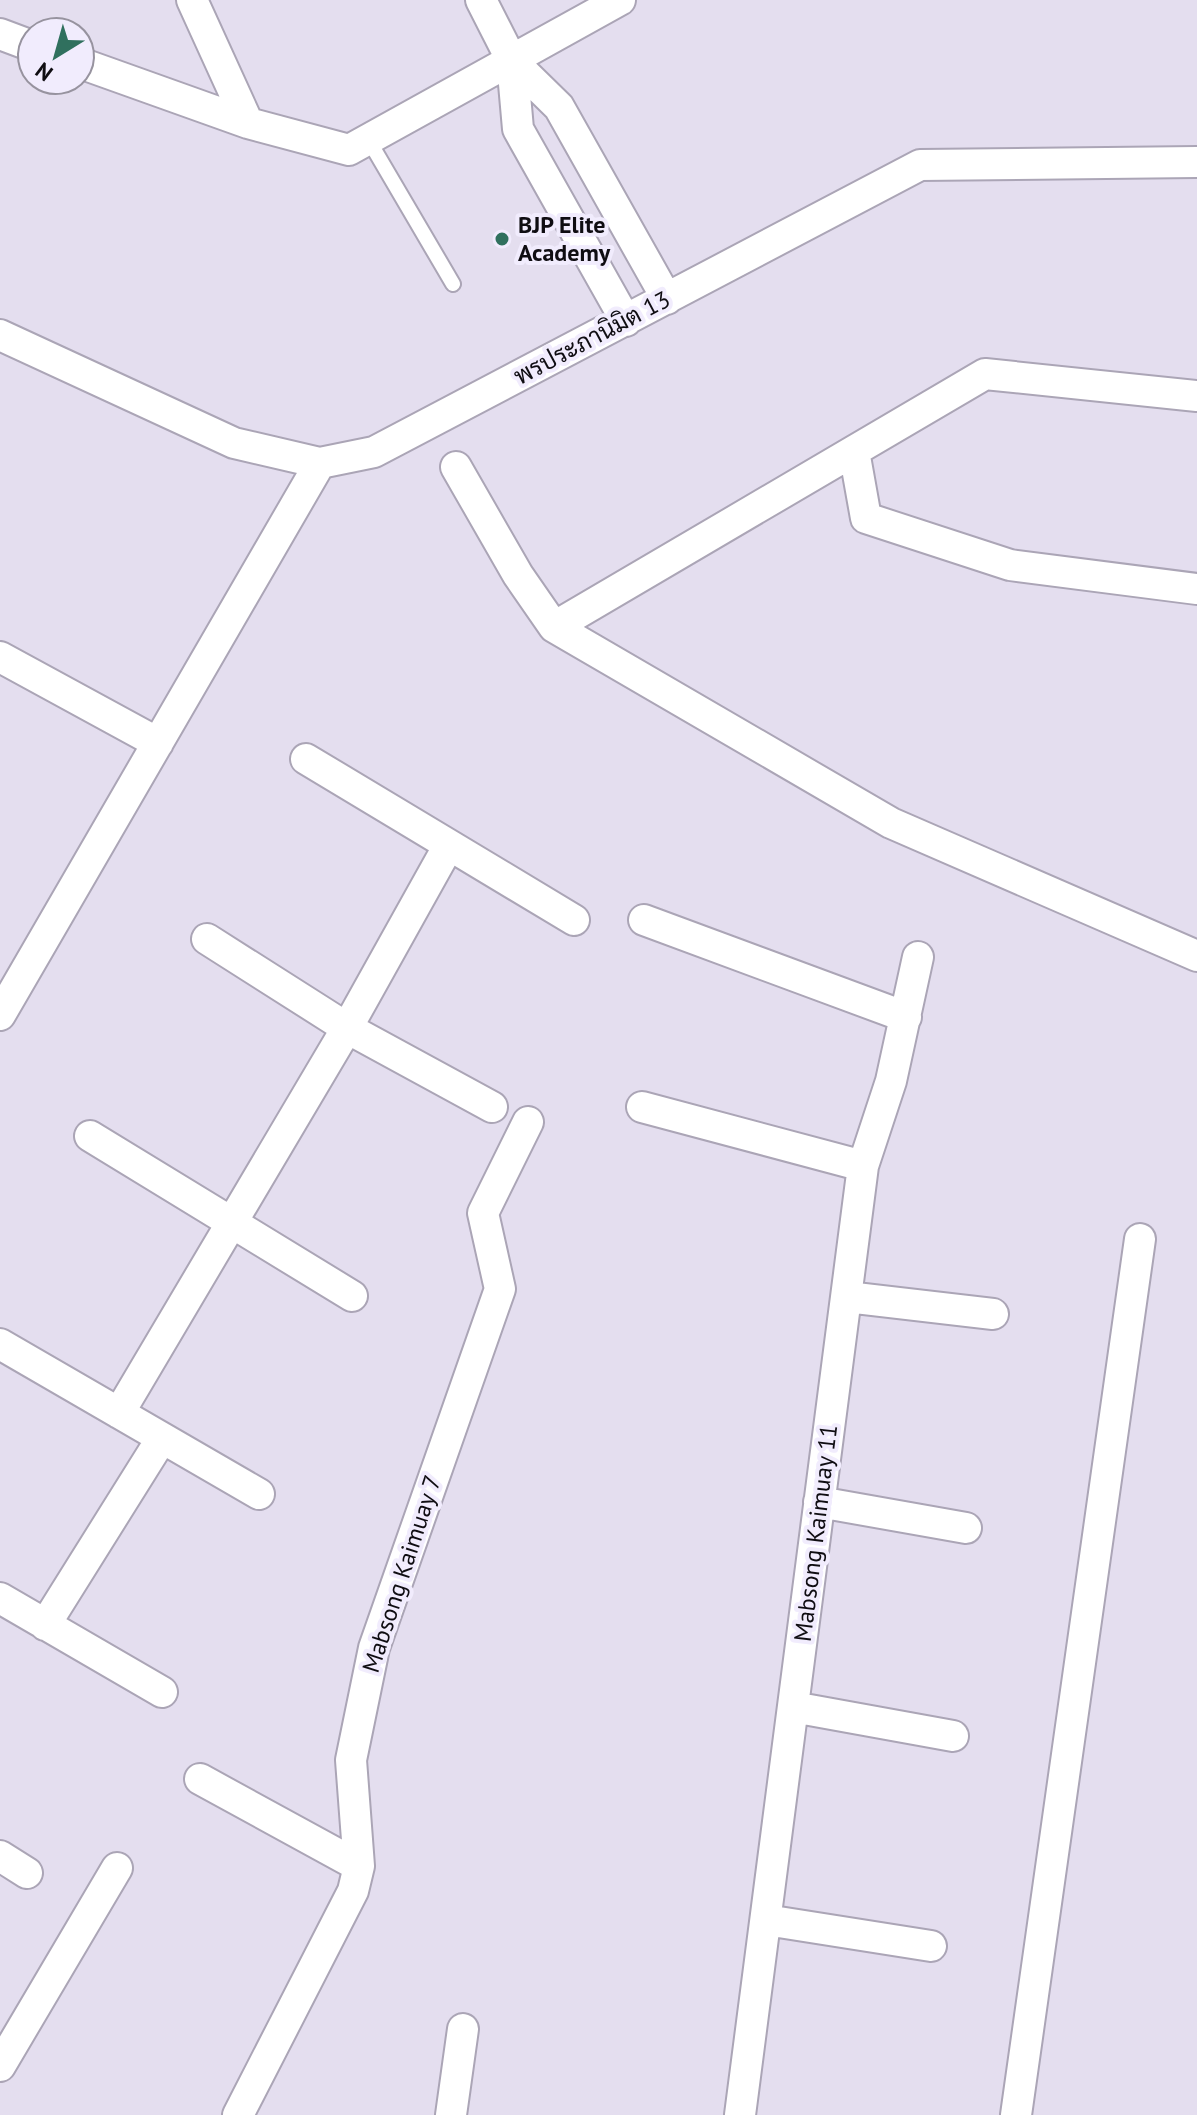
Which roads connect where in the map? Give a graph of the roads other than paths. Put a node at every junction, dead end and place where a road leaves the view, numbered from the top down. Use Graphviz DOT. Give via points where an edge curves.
graph roads {
  1 [pos="192,0"];
  2 [pos="481,0"];
  3 [pos="620,0"];
  4 [pos="512,61"];
  5 [pos="96,69"];
  6 [pos="248,123"];
  7 [pos="368,139"];
  8 [pos="1197,162"];
  9 [pos="453,284"];
  10 [pos="667,299"];
  11 [pos="626,321"];
  12 [pos="0,335"];
  13 [pos="1197,396"];
  14 [pos="854,451"];
  15 [pos="320,463"];
  16 [pos="456,467"];
  17 [pos="1197,589"];
  18 [pos="554,627"];
  19 [pos="0,657"];
  20 [pos="158,743"];
  21 [pos="306,759"];
  22 [pos="449,845"];
  23 [pos="574,920"];
  24 [pos="644,920"];
  25 [pos="207,939"];
  26 [pos="1197,956"];
  27 [pos="918,957"];
  28 [pos="0,1015"];
  29 [pos="906,1017"];
  30 [pos="347,1028"];
  31 [pos="492,1107"];
  32 [pos="642,1107"];
  33 [pos="528,1122"];
  34 [pos="90,1136"];
  35 [pos="863,1166"];
  36 [pos="230,1222"];
  37 [pos="1140,1239"];
  38 [pos="352,1296"];
  39 [pos="847,1297"];
  40 [pos="993,1314"];
  41 [pos="0,1344"];
  42 [pos="119,1413"];
  43 [pos="162,1438"];
  44 [pos="259,1494"];
  45 [pos="819,1502"];
  46 [pos="966,1528"];
  47 [pos="4,1609"];
  48 [pos="45,1625"];
  49 [pos="162,1692"];
  50 [pos="793,1707"];
  51 [pos="953,1736"];
  52 [pos="200,1779"];
  53 [pos="0,1856"];
  54 [pos="359,1866"];
  55 [pos="117,1868"];
  56 [pos="27,1873"];
  57 [pos="766,1920"];
  58 [pos="931,1946"];
  59 [pos="463,2029"];
  60 [pos="0,2066"];
  61 [pos="238,2115"];
  62 [pos="451,2115"];
  63 [pos="740,2115"];
  64 [pos="1016,2115"];
  1 -- 6 [label="street"];
  2 -- 4 [label="street"];
  3 -- 4 [label="street"];
  4 -- 7 [label="street"];
  4 -- 10 [label="street" via="559,107"];
  4 -- 11 [label="street" via="518,129"];
  5 -- 6 [label="street"];
  6 -- 7 [label="street" via="349,150"];
  7 -- 9 [label="lane"];
  8 -- 10 [label="street, พรประภานิมิต 13" via="920,165"];
  10 -- 11 [label="street, พรประภานิมิต 13"];
  11 -- 15 [label="street, พรประภานิมิต 13" via="374,452"];
  12 -- 15 [label="street, พรประภานิมิต 13" via="234,443"];
  13 -- 14 [label="street" via="985,374"];
  14 -- 17 [label="street" via="866,518 1010,565"];
  14 -- 18 [label="street"];
  15 -- 20 [label="street"];
  16 -- 18 [label="street"];
  18 -- 26 [label="street" via="891,823"];
  19 -- 20 [label="street"];
  20 -- 28 [label="street"];
  21 -- 22 [label="street"];
  22 -- 23 [label="street"];
  22 -- 30 [label="street"];
  24 -- 29 [label="street"];
  25 -- 30 [label="street"];
  27 -- 29 [label="street, Mabsong Kaimuay 11"];
  29 -- 35 [label="street, Mabsong Kaimuay 11"];
  30 -- 31 [label="street"];
  30 -- 36 [label="street"];
  32 -- 35 [label="street"];
  33 -- 54 [label="street, Mabsong Kaimuay 7" via="483,1213 500,1289 374,1648 351,1760"];
  34 -- 36 [label="street"];
  35 -- 39 [label="street, Mabsong Kaimuay 11"];
  36 -- 38 [label="street"];
  36 -- 42 [label="street"];
  37 -- 64 [label="street"];
  39 -- 40 [label="street"];
  39 -- 45 [label="street, Mabsong Kaimuay 11"];
  41 -- 42 [label="street"];
  42 -- 43 [label="street"];
  43 -- 44 [label="street"];
  43 -- 48 [label="street"];
  45 -- 46 [label="street"];
  45 -- 50 [label="street, Mabsong Kaimuay 11"];
  47 -- 48 [label="street"];
  48 -- 49 [label="street"];
  50 -- 51 [label="street"];
  50 -- 57 [label="street, Mabsong Kaimuay 11"];
  52 -- 54 [label="street"];
  53 -- 56 [label="street"];
  54 -- 61 [label="street, Mabsong Kaimuay 7" via="353,1891"];
  55 -- 60 [label="street"];
  57 -- 58 [label="street"];
  57 -- 63 [label="street, Mabsong Kaimuay 11"];
  59 -- 62 [label="street"];
}
